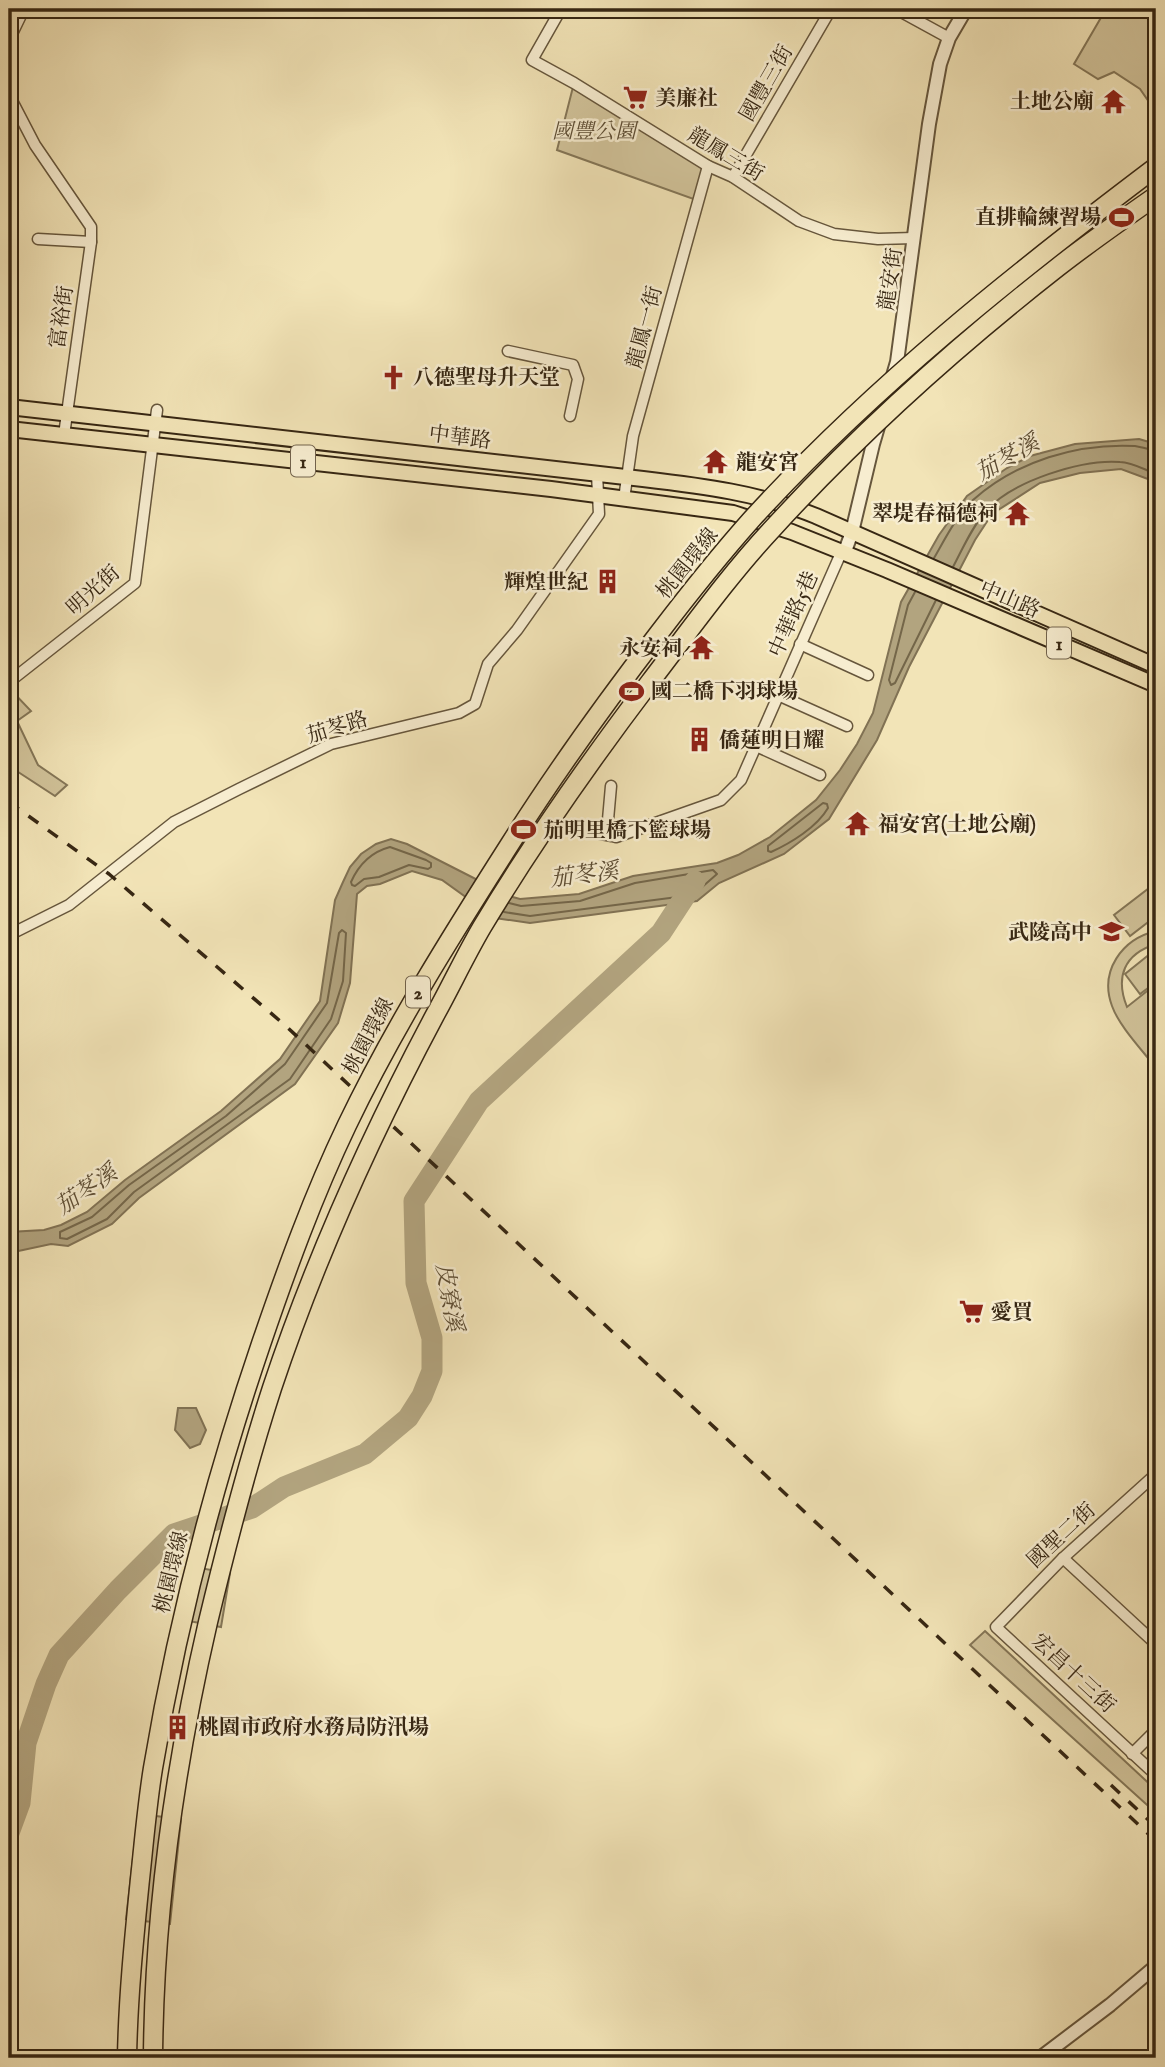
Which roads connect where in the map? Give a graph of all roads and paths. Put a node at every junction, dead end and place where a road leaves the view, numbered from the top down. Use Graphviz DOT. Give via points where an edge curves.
graph roads {
  1 [pos="24,9"];
  2 [pos="561,9"];
  3 [pos="831,9"];
  4 [pos="896,9"];
  5 [pos="966,9"];
  6 [pos="949,38"];
  7 [pos="9,40"];
  8 [pos="9,95"];
  9 [pos="708,166"];
  10 [pos="1156,167"];
  11 [pos="733,177"];
  12 [pos="1156,196"];
  13 [pos="38,239"];
  14 [pos="914,239"];
  15 [pos="91,242"];
  16 [pos="508,351"];
  17 [pos="9,407"];
  18 [pos="67,413"];
  19 [pos="570,416"];
  20 [pos="156,417"];
  21 [pos="9,429"];
  22 [pos="64,435"];
  23 [pos="152,445"];
  24 [pos="597,474"];
  25 [pos="628,477"];
  26 [pos="597,495"];
  27 [pos="624,499"];
  28 [pos="852,532"];
  29 [pos="843,553"];
  30 [pos="971,586"];
  31 [pos="962,601"];
  32 [pos="800,644"];
  33 [pos="1156,667"];
  34 [pos="868,675"];
  35 [pos="9,682"];
  36 [pos="1156,685"];
  37 [pos="778,695"];
  38 [pos="847,726"];
  39 [pos="756,746"];
  40 [pos="820,775"];
  41 [pos="611,786"];
  42 [pos="565,827"];
  43 [pos="616,837"];
  44 [pos="9,934"];
  45 [pos="1156,1474"];
  46 [pos="1063,1558"];
  47 [pos="996,1627"];
  48 [pos="1156,1644"];
  49 [pos="1156,1730"];
  50 [pos="1132,1754"];
  51 [pos="1156,1775"];
  52 [pos="1156,1966"];
  53 [pos="127,2058"];
  54 [pos="153,2058"];
  55 [pos="1040,2058"];
  1 -- 7 [label="street"];
  2 -- 9 [label="street, 龍鳳三街" via="532,60"];
  3 -- 11 [label="street, 國豐三街"];
  4 -- 6 [label="street"];
  5 -- 6 [label="street, 龍安街"];
  6 -- 14 [label="street, 龍安街" via="929,124"];
  8 -- 15 [label="street, 富裕街" via="35,145 91,227"];
  9 -- 11 [label="street, 龍鳳三街"];
  9 -- 25 [label="street, 龍鳳一街" via="634,436"];
  10 -- 53 [label="highway, 桃園環線 / 2, bridge" via="912,361 750,522 577,742 394,1033 344,1130 290,1261 220,1471 168,1683 152,1774 127,2007"];
  11 -- 14 [label="street, 龍鳳三街" via="799,221 834,234"];
  12 -- 54 [label="highway, 桃園環線 / 2, bridge" via="1062,263 929,373 770,530 594,756 480,931 365,1154 286,1350 245,1477 192,1692 176,1784 162,1894"];
  13 -- 15 [label="street"];
  14 -- 28 [label="street, 龍安街" via="897,362"];
  15 -- 18 [label="street, 富裕街"];
  16 -- 19 [label="street" via="573,365 578,379"];
  17 -- 18 [label="main road, 中華路 / 1"];
  18 -- 20 [label="main road, 中華路 / 1"];
  18 -- 22 [label="street, 富裕街"];
  20 -- 23 [label="street, 明光街"];
  20 -- 24 [label="main road, 中華路 / 1"];
  21 -- 22 [label="main road, 中華路 / 1"];
  22 -- 23 [label="main road, 中華路 / 1"];
  23 -- 26 [label="main road, 中華路 / 1"];
  23 -- 35 [label="street, 明光街" via="135,583"];
  24 -- 25 [label="main road, 中華路 / 1"];
  24 -- 26 [label="street"];
  25 -- 27 [label="street, 龍鳳一街"];
  25 -- 28 [label="main road, 中華路 / 1" via="782,502"];
  26 -- 27 [label="main road, 中華路 / 1"];
  26 -- 44 [label="street, 茄苳路" via="599,514 488,664 475,704 459,713 331,744 239,789 174,822 69,905"];
  27 -- 29 [label="main road, 中華路 / 1" via="733,513"];
  28 -- 29 [label="street, 龍安街"];
  28 -- 30 [label="main road, 中華路 / 1"];
  29 -- 31 [label="main road, 中華路 / 1"];
  29 -- 32 [label="street, 中華路5巷"];
  30 -- 33 [label="main road, 中山路 / 1"];
  31 -- 36 [label="main road, 中山路 / 1"];
  32 -- 34 [label="street"];
  32 -- 37 [label="street, 中華路5巷"];
  37 -- 38 [label="street"];
  37 -- 39 [label="street, 中華路5巷"];
  39 -- 40 [label="street"];
  39 -- 43 [label="street, 中華路5巷" via="741,780 720,800"];
  41 -- 43 [label="street" via="607,831"];
  42 -- 43 [label="street"];
  45 -- 46 [label="street, 國聖二街"];
  46 -- 47 [label="street, 國聖二街"];
  46 -- 48 [label="street"];
  47 -- 50 [label="street, 宏昌十三街"];
  49 -- 50 [label="street"];
  50 -- 51 [label="street, 宏昌十三街"];
  52 -- 55 [label="street"];
}
